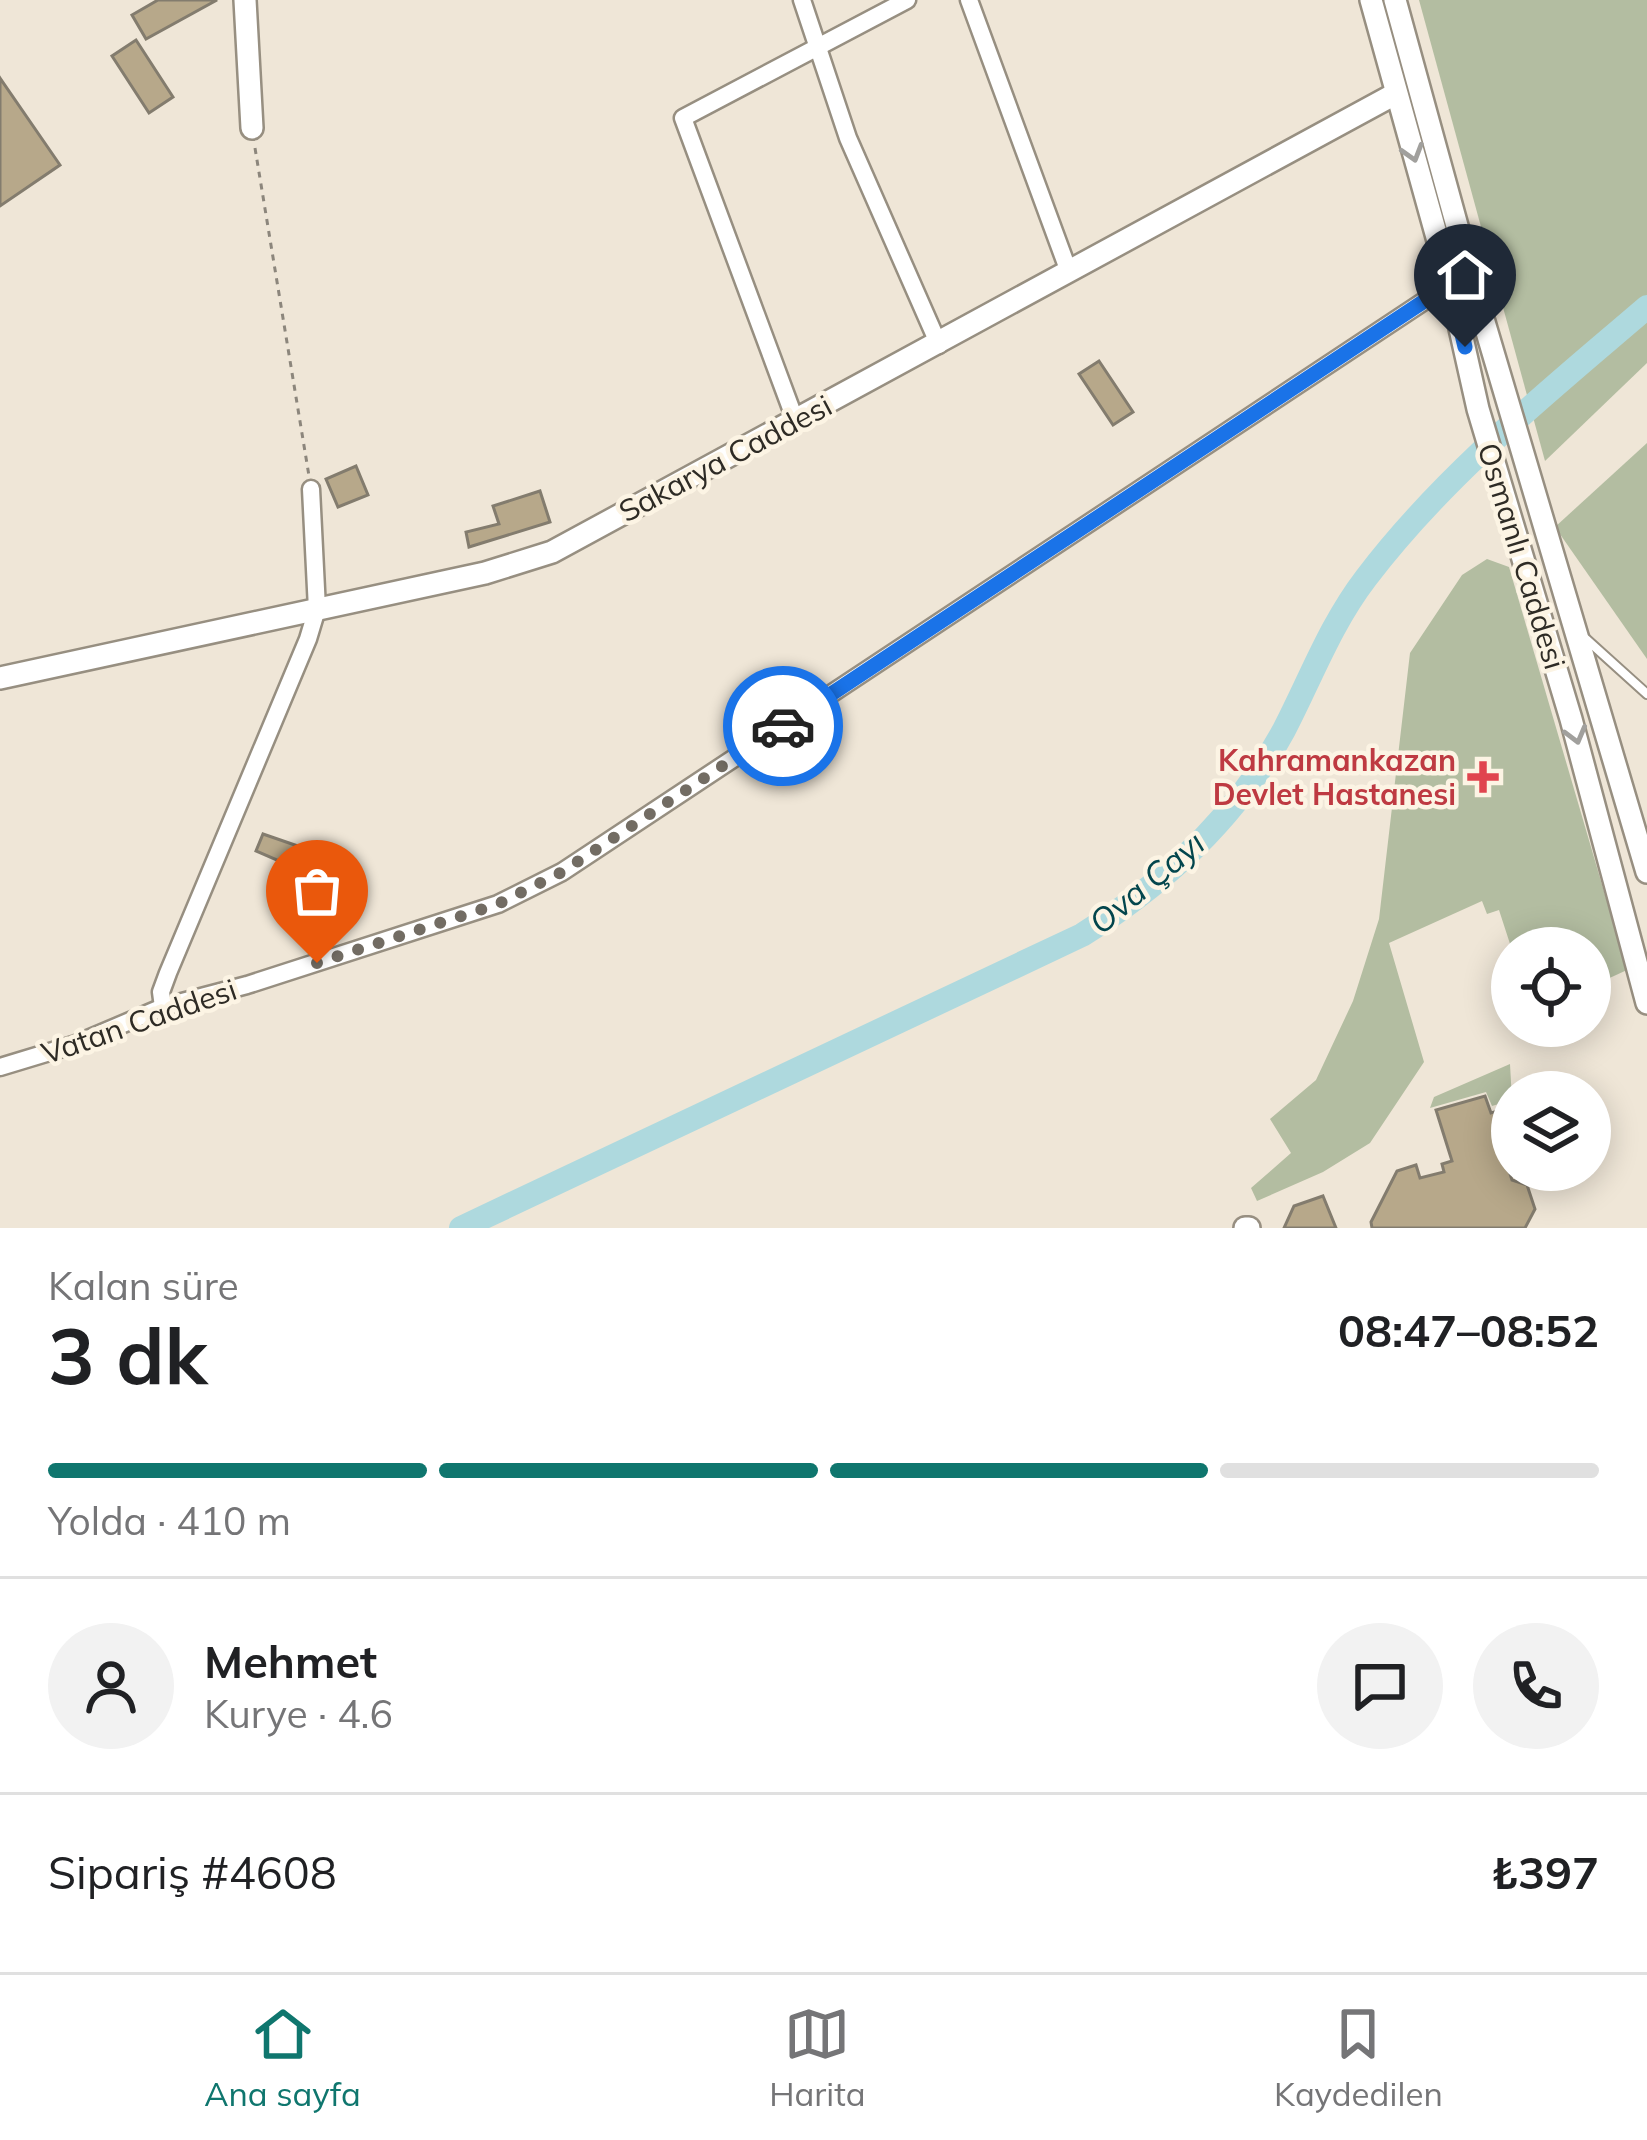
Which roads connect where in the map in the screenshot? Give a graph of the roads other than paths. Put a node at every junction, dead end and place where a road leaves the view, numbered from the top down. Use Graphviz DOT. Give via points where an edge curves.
graph roads {
  1 [pos="245,0"];
  2 [pos="802,0"];
  3 [pos="908,0"];
  4 [pos="969,0"];
  5 [pos="1371,0"];
  6 [pos="1395,0"];
  7 [pos="818,47"];
  8 [pos="1395,94"];
  9 [pos="252,128"];
  10 [pos="1069,272"];
  11 [pos="1450,284"];
  12 [pos="939,345"];
  13 [pos="796,422"];
  14 [pos="311,489"];
  15 [pos="317,609"];
  16 [pos="1578,632"];
  17 [pos="0,678"];
  18 [pos="1647,694"];
  19 [pos="1647,872"];
  20 [pos="1644,970"];
  21 [pos="1647,1004"];
  22 [pos="163,1006"];
  23 [pos="0,1066"];
  1 -- 9 [label="main road"];
  2 -- 7 [label="street"];
  3 -- 7 [label="street"];
  4 -- 10 [label="street"];
  5 -- 8 [label="main road, Osmanlı Caddesi"];
  6 -- 16 [label="main road, Osmanlı Caddesi"];
  7 -- 12 [label="street" via="848,138"];
  7 -- 13 [label="street" via="683,118"];
  8 -- 10 [label="main road, Sakarya Caddesi"];
  8 -- 11 [label="main road, Osmanlı Caddesi, one-way"];
  10 -- 12 [label="main road, Sakarya Caddesi"];
  11 -- 20 [label="main road, Osmanlı Caddesi, one-way" via="1478,409"];
  11 -- 22 [label="street, Vatan Caddesi" via="562,872 387,942"];
  12 -- 13 [label="main road, Sakarya Caddesi"];
  13 -- 15 [label="main road, Sakarya Caddesi" via="552,552"];
  14 -- 15 [label="street"];
  15 -- 17 [label="main road, Sakarya Caddesi"];
  15 -- 22 [label="street" via="168,973"];
  16 -- 18 [label="lane"];
  16 -- 19 [label="main road, Osmanlı Caddesi"];
  20 -- 21 [label="main road, Osmanlı Caddesi"];
  22 -- 23 [label="street, Vatan Caddesi"];
}
